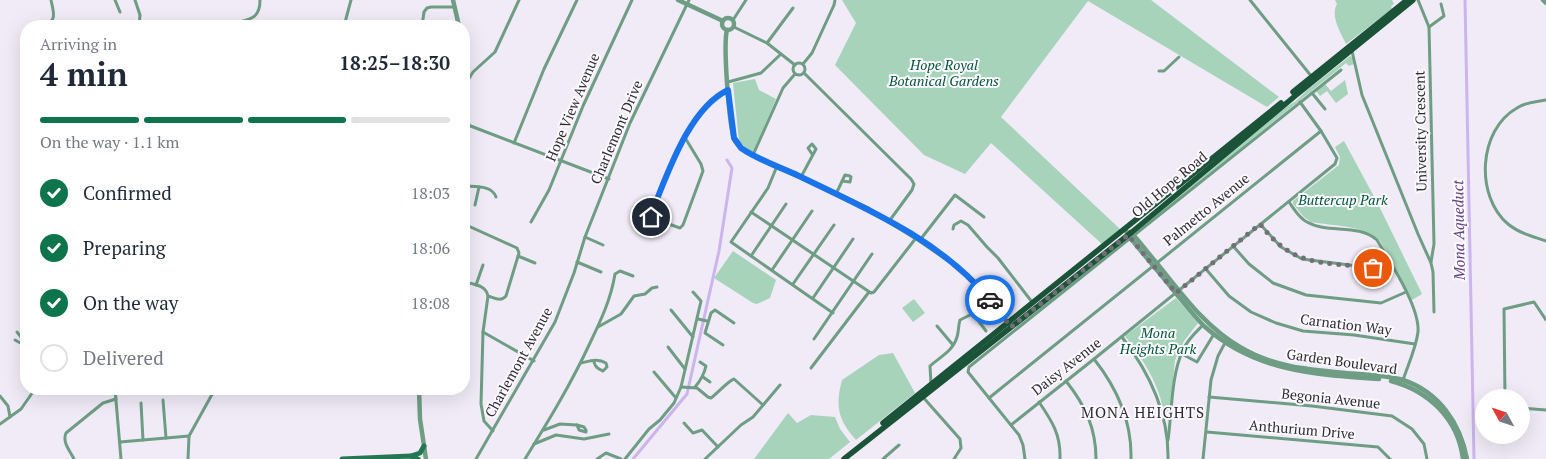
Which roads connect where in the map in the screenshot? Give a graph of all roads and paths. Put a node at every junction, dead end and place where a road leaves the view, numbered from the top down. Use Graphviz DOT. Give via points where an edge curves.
graph roads {
  1 [pos="51,0"];
  2 [pos="115,0"];
  3 [pos="135,0"];
  4 [pos="260,0"];
  5 [pos="351,0"];
  6 [pos="453,0"];
  7 [pos="519,0"];
  8 [pos="577,0"];
  9 [pos="632,0"];
  10 [pos="678,0"];
  11 [pos="746,0"];
  12 [pos="835,0"];
  13 [pos="1250,0"];
  14 [pos="1407,0"];
  15 [pos="1413,0"];
  16 [pos="1418,0"];
  17 [pos="1543,0"];
  18 [pos="688,2"];
  19 [pos="1546,3"];
  20 [pos="1441,4"];
  21 [pos="454,7"];
  22 [pos="793,8"];
  23 [pos="120,12"];
  24 [pos="53,20"];
  25 [pos="139,20"];
  26 [pos="244,20"];
  27 [pos="346,20"];
  28 [pos="423,20"];
  29 [pos="457,20"];
  30 [pos="733,20"];
  31 [pos="723,21"];
  32 [pos="734,27"];
  33 [pos="1429,28"];
  34 [pos="727,30"];
  35 [pos="767,43"];
  36 [pos="1351,48"];
  37 [pos="781,54"];
  38 [pos="1179,57"];
  39 [pos="803,64"];
  40 [pos="795,65"];
  41 [pos="1341,70"];
  42 [pos="1159,72"];
  43 [pos="804,73"];
  44 [pos="795,74"];
  45 [pos="470,76"];
  46 [pos="1313,79"];
  47 [pos="728,82"];
  48 [pos="728,90"];
  49 [pos="1312,93"];
  50 [pos="1546,100"];
  51 [pos="1300,102"];
  52 [pos="1325,109"];
  53 [pos="470,126"];
  54 [pos="1321,131"];
  55 [pos="684,136"];
  56 [pos="514,143"];
  57 [pos="812,154"];
  58 [pos="753,155"];
  59 [pos="561,161"];
  60 [pos="777,166"];
  61 [pos="801,177"];
  62 [pos="608,180"];
  63 [pos="842,181"];
  64 [pos="470,186"];
  65 [pos="479,187"];
  66 [pos="836,194"];
  67 [pos="496,197"];
  68 [pos="1289,202"];
  69 [pos="786,204"];
  70 [pos="475,205"];
  71 [pos="812,211"];
  72 [pos="751,212"];
  73 [pos="984,217"];
  74 [pos="890,220"];
  75 [pos="531,222"];
  76 [pos="1260,224"];
  77 [pos="772,225"];
  78 [pos="834,225"];
  79 [pos="470,227"];
  80 [pos="1125,228"];
  81 [pos="953,229"];
  82 [pos="1131,235"];
  83 [pos="585,237"];
  84 [pos="853,238"];
  85 [pos="792,239"];
  86 [pos="918,239"];
  87 [pos="1546,241"];
  88 [pos="603,245"];
  89 [pos="1233,246"];
  90 [pos="814,253"];
  91 [pos="872,254"];
  92 [pos="518,256"];
  93 [pos="751,256"];
  94 [pos="1390,261"];
  95 [pos="578,262"];
  96 [pos="1431,262"];
  97 [pos="535,264"];
  98 [pos="1155,264"];
  99 [pos="483,265"];
  100 [pos="834,267"];
  101 [pos="1205,268"];
  102 [pos="772,270"];
  103 [pos="601,272"];
  104 [pos="574,273"];
  105 [pos="633,276"];
  106 [pos="854,280"];
  107 [pos="470,284"];
  108 [pos="793,284"];
  109 [pos="476,285"];
  110 [pos="657,287"];
  111 [pos="693,292"];
  112 [pos="869,292"];
  113 [pos="1177,292"];
  114 [pos="1406,292"];
  115 [pos="488,296"];
  116 [pos="813,298"];
  117 [pos="1032,303"];
  118 [pos="672,310"];
  119 [pos="1434,312"];
  120 [pos="832,313"];
  121 [pos="698,318"];
  122 [pos="1546,320"];
  123 [pos="707,321"];
  124 [pos="734,322"];
  125 [pos="1203,324"];
  126 [pos="1009,325"];
  127 [pos="937,326"];
  128 [pos="598,327"];
  129 [pos="986,331"];
  130 [pos="17,332"];
  131 [pos="483,332"];
  132 [pos="1214,334"];
  133 [pos="20,336"];
  134 [pos="1122,337"];
  135 [pos="694,338"];
  136 [pos="814,339"];
  137 [pos="15,340"];
  138 [pos="1226,341"];
  139 [pos="20,343"];
  140 [pos="1415,344"];
  141 [pos="953,345"];
  142 [pos="668,346"];
  143 [pos="723,346"];
  144 [pos="1182,354"];
  145 [pos="1094,359"];
  146 [pos="534,360"];
  147 [pos="594,361"];
  148 [pos="700,362"];
  149 [pos="581,363"];
  150 [pos="811,368"];
  151 [pos="685,370"];
  152 [pos="654,372"];
  153 [pos="703,377"];
  154 [pos="1066,381"];
  155 [pos="710,382"];
  156 [pos="1402,382"];
  157 [pos="780,385"];
  158 [pos="931,385"];
  159 [pos="681,387"];
  160 [pos="695,387"];
  161 [pos="1505,389"];
  162 [pos="32,395"];
  163 [pos="116,395"];
  164 [pos="212,395"];
  165 [pos="419,395"];
  166 [pos="921,395"];
  167 [pos="0,396"];
  168 [pos="1210,397"];
  169 [pos="676,398"];
  170 [pos="989,398"];
  171 [pos="116,399"];
  172 [pos="163,400"];
  173 [pos="1039,402"];
  174 [pos="141,403"];
  175 [pos="763,405"];
  176 [pos="1530,409"];
  177 [pos="1546,410"];
  178 [pos="10,417"];
  179 [pos="684,423"];
  180 [pos="0,424"];
  181 [pos="577,425"];
  182 [pos="1010,425"];
  183 [pos="543,430"];
  184 [pos="493,431"];
  185 [pos="1207,432"];
  186 [pos="609,434"];
  187 [pos="189,436"];
  188 [pos="166,438"];
  189 [pos="143,440"];
  190 [pos="120,442"];
  191 [pos="1168,443"];
  192 [pos="534,444"];
  193 [pos="900,444"];
  194 [pos="424,446"];
  195 [pos="718,447"];
  196 [pos="411,456"];
  197 [pos="74,459"];
  198 [pos="121,459"];
  199 [pos="188,459"];
  200 [pos="342,459"];
  201 [pos="418,459"];
  202 [pos="426,459"];
  203 [pos="476,459"];
  204 [pos="525,459"];
  205 [pos="597,459"];
  206 [pos="621,459"];
  207 [pos="625,459"];
  208 [pos="705,459"];
  209 [pos="838,459"];
  210 [pos="844,459"];
  211 [pos="883,459"];
  212 [pos="954,459"];
  213 [pos="1025,459"];
  214 [pos="1060,459"];
  215 [pos="1096,459"];
  216 [pos="1131,459"];
  217 [pos="1168,459"];
  218 [pos="1203,459"];
  219 [pos="1390,459"];
  220 [pos="1427,459"];
  221 [pos="1465,459"];
  1 -- 24 [label="street"];
  2 -- 23 [label="street"];
  3 -- 25 [label="street"];
  4 -- 26 [label="street" via="258,13"];
  5 -- 27 [label="street"];
  6 -- 21 [label="street"];
  7 -- 45 [label="street" via="494,52"];
  8 -- 56 [label="street"];
  9 -- 59 [label="street, Hope View Avenue"];
  10 -- 18 [label="street"];
  11 -- 30 [label="street"];
  12 -- 39 [label="street" via="812,53"];
  13 -- 46 [label="street"];
  14 -- 36 [label="main road, Old Hope Road"];
  15 -- 36 [label="main road, Old Hope Road"];
  16 -- 33 [label="street, University Crescent"];
  17 -- 19 [label="street"];
  18 -- 31 [label="street"];
  18 -- 62 [label="street, Charlemont Drive" via="630,123"];
  20 -- 33 [label="street" via="1444,16"];
  21 -- 28 [label="street" via="426,8"];
  21 -- 29 [label="street"];
  22 -- 35 [label="street"];
  30 -- 31 [label="street"];
  30 -- 32 [label="street"];
  31 -- 34 [label="street"];
  32 -- 34 [label="street"];
  32 -- 35 [label="street"];
  33 -- 96 [label="street, University Crescent" via="1434,244"];
  34 -- 47 [label="street" via="724,38"];
  35 -- 37 [label="street"];
  36 -- 46 [label="main road, Old Hope Road"];
  36 -- 96 [label="street, University Crescent" via="1365,103"];
  37 -- 40 [label="street"];
  37 -- 47 [label="street" via="761,73"];
  38 -- 42 [label="street"];
  39 -- 40 [label="street"];
  39 -- 43 [label="street"];
  40 -- 44 [label="street"];
  41 -- 49 [label="street"];
  43 -- 44 [label="street"];
  43 -- 74 [label="street" via="914,184"];
  44 -- 58 [label="street" via="783,88"];
  46 -- 80 [label="main road, Old Hope Road"];
  46 -- 82 [label="main road, Old Hope Road"];
  47 -- 48 [label="street"];
  48 -- 55 [label="street" via="716,96"];
  48 -- 58 [label="street" via="734,138 741,148"];
  49 -- 51 [label="street"];
  49 -- 52 [label="street"];
  50 -- 87 [label="street" via="1517,107 1499,123 1489,144 1485,171 1491,202 1500,216 1523,234"];
  51 -- 54 [label="street, Daisy Avenue"];
  51 -- 82 [label="street"];
  53 -- 56 [label="street"];
  54 -- 68 [label="street, Daisy Avenue" via="1337,158 1336,162"];
  54 -- 98 [label="street, Palmetto Avenue"];
  55 -- 55 [label="street" via="650,215 680,228 703,171"];
  56 -- 59 [label="street"];
  57 -- 61 [label="street"];
  58 -- 60 [label="street"];
  59 -- 62 [label="street"];
  59 -- 75 [label="street, Hope View Avenue"];
  60 -- 61 [label="street"];
  60 -- 72 [label="street" via="768,188"];
  61 -- 66 [label="street"];
  62 -- 83 [label="street, Charlemont Drive"];
  63 -- 66 [label="street"];
  64 -- 65 [label="street"];
  65 -- 67 [label="street" via="492,190"];
  65 -- 70 [label="street"];
  66 -- 74 [label="street"];
  68 -- 76 [label="street, Daisy Avenue"];
  68 -- 94 [label="street" via="1308,223 1372,235"];
  69 -- 77 [label="street"];
  71 -- 85 [label="street"];
  72 -- 77 [label="street"];
  72 -- 93 [label="street" via="731,242"];
  73 -- 86 [label="street" via="955,195"];
  74 -- 86 [label="street"];
  76 -- 89 [label="street, Daisy Avenue"];
  76 -- 94 [label="street" via="1280,247 1302,259 1373,268"];
  77 -- 85 [label="street"];
  77 -- 93 [label="street"];
  78 -- 90 [label="street"];
  79 -- 92 [label="street" via="517,248"];
  80 -- 82 [label="street, Garden Boulevard"];
  80 -- 117 [label="main road, Old Hope Road"];
  81 -- 117 [label="street" via="961,221 968,225 1002,262"];
  82 -- 98 [label="street, Garden Boulevard"];
  82 -- 126 [label="main road, Old Hope Road"];
  82 -- 170 [label="street" via="968,370"];
  83 -- 88 [label="street"];
  83 -- 95 [label="street, Charlemont Drive"];
  84 -- 100 [label="street"];
  85 -- 90 [label="street"];
  85 -- 102 [label="street"];
  86 -- 112 [label="street" via="874,292"];
  86 -- 126 [label="street" via="974,282"];
  89 -- 101 [label="street, Daisy Avenue"];
  89 -- 114 [label="street" via="1272,283 1306,295 1381,303"];
  90 -- 100 [label="street"];
  90 -- 108 [label="street"];
  91 -- 106 [label="street"];
  92 -- 97 [label="street"];
  92 -- 115 [label="street" via="505,297 500,300"];
  93 -- 102 [label="street"];
  94 -- 114 [label="street"];
  95 -- 103 [label="street"];
  95 -- 104 [label="street, Charlemont Drive"];
  96 -- 119 [label="street, University Crescent"];
  98 -- 113 [label="street, Garden Boulevard"];
  98 -- 170 [label="street, Palmetto Avenue"];
  99 -- 109 [label="street"];
  100 -- 106 [label="street"];
  100 -- 116 [label="street"];
  101 -- 113 [label="street, Daisy Avenue"];
  101 -- 140 [label="street, Carnation Way" via="1229,296 1251,312 1276,323 1303,331"];
  102 -- 108 [label="street"];
  104 -- 146 [label="street, Charlemont Avenue" via="556,322"];
  105 -- 128 [label="street" via="620,271 615,274"];
  106 -- 112 [label="street"];
  106 -- 120 [label="street"];
  107 -- 109 [label="street"];
  108 -- 116 [label="street"];
  109 -- 115 [label="street" via="486,290"];
  110 -- 128 [label="street" via="634,296 621,314"];
  111 -- 121 [label="street" via="701,301"];
  112 -- 150 [label="street"];
  113 -- 125 [label="street, Garden Boulevard"];
  113 -- 134 [label="street, Daisy Avenue"];
  113 -- 138 [label="street, Garden Boulevard"];
  114 -- 140 [label="street" via="1418,321"];
  115 -- 131 [label="street"];
  116 -- 120 [label="street"];
  117 -- 126 [label="main road, Old Hope Road"];
  118 -- 135 [label="street"];
  120 -- 136 [label="street"];
  121 -- 123 [label="street"];
  121 -- 135 [label="street"];
  122 -- 161 [label="street" via="1534,302 1504,309"];
  123 -- 124 [label="street" via="715,310"];
  123 -- 143 [label="street" via="705,333"];
  125 -- 132 [label="street, Garden Boulevard"];
  125 -- 144 [label="street" via="1188,341"];
  126 -- 158 [label="main road, Old Hope Road"];
  126 -- 166 [label="main road, Old Hope Road"];
  127 -- 141 [label="street"];
  128 -- 149 [label="street"];
  129 -- 141 [label="street" via="974,315 970,315 960,320"];
  130 -- 133 [label="street"];
  131 -- 146 [label="street"];
  131 -- 184 [label="street" via="482,414 486,425"];
  132 -- 138 [label="street, Garden Boulevard"];
  132 -- 144 [label="street" via="1197,362"];
  134 -- 145 [label="street, Daisy Avenue"];
  134 -- 191 [label="street" via="1153,386"];
  135 -- 151 [label="street"];
  137 -- 139 [label="street"];
  138 -- 156 [label="street, Garden Boulevard" via="1251,357 1279,367"];
  138 -- 168 [label="street" via="1213,368"];
  140 -- 156 [label="street"];
  141 -- 158 [label="street" via="930,366"];
  142 -- 151 [label="street"];
  144 -- 191 [label="street" via="1174,385"];
  145 -- 154 [label="street, Daisy Avenue"];
  145 -- 216 [label="street" via="1122,404 1132,447"];
  146 -- 184 [label="street, Charlemont Avenue"];
  147 -- 149 [label="street"];
  148 -- 153 [label="street" via="706,366"];
  149 -- 183 [label="street"];
  151 -- 159 [label="street"];
  152 -- 169 [label="street"];
  153 -- 155 [label="street"];
  153 -- 160 [label="street"];
  154 -- 173 [label="street, Daisy Avenue"];
  154 -- 215 [label="street" via="1089,417"];
  156 -- 221 [label="street, Garden Boulevard" via="1443,412 1454,429"];
  157 -- 175 [label="street"];
  158 -- 166 [label="main road, Old Hope Road"];
  159 -- 160 [label="street"];
  159 -- 169 [label="street"];
  160 -- 175 [label="street" via="711,398 732,379"];
  162 -- 178 [label="street"];
  163 -- 171 [label="street"];
  164 -- 187 [label="street"];
  165 -- 194 [label="street"];
  166 -- 209 [label="main road, Old Hope Road"];
  166 -- 210 [label="main road, Old Hope Road"];
  166 -- 212 [label="street" via="960,439 961,448"];
  167 -- 178 [label="street" via="8,406"];
  168 -- 185 [label="street"];
  168 -- 220 [label="street, Begonia Avenue" via="1392,416 1412,429 1424,444"];
  169 -- 207 [label="street"];
  170 -- 182 [label="street"];
  171 -- 190 [label="street"];
  171 -- 197 [label="street" via="103,403 66,432 65,442"];
  172 -- 188 [label="street"];
  173 -- 182 [label="street, Daisy Avenue"];
  173 -- 214 [label="street" via="1056,430"];
  174 -- 189 [label="street"];
  175 -- 195 [label="street"];
  176 -- 177 [label="street"];
  178 -- 180 [label="street"];
  179 -- 195 [label="street" via="693,433 702,430"];
  181 -- 183 [label="street" via="560,424"];
  182 -- 213 [label="street" via="1022,441"];
  183 -- 192 [label="street"];
  184 -- 203 [label="street, Charlemont Avenue"];
  185 -- 218 [label="street"];
  185 -- 219 [label="street, Anthurium Drive" via="1378,447"];
  186 -- 192 [label="street" via="584,439 556,435"];
  187 -- 188 [label="street"];
  187 -- 199 [label="street"];
  188 -- 189 [label="street"];
  189 -- 190 [label="street"];
  190 -- 198 [label="street"];
  191 -- 217 [label="street"];
  192 -- 204 [label="street"];
  193 -- 211 [label="street"];
  194 -- 196 [label="main road" via="420,453"];
  194 -- 202 [label="street"];
  195 -- 208 [label="street"];
  196 -- 200 [label="main road"];
  196 -- 201 [label="main road"];
  205 -- 206 [label="street" via="606,453"];
}
